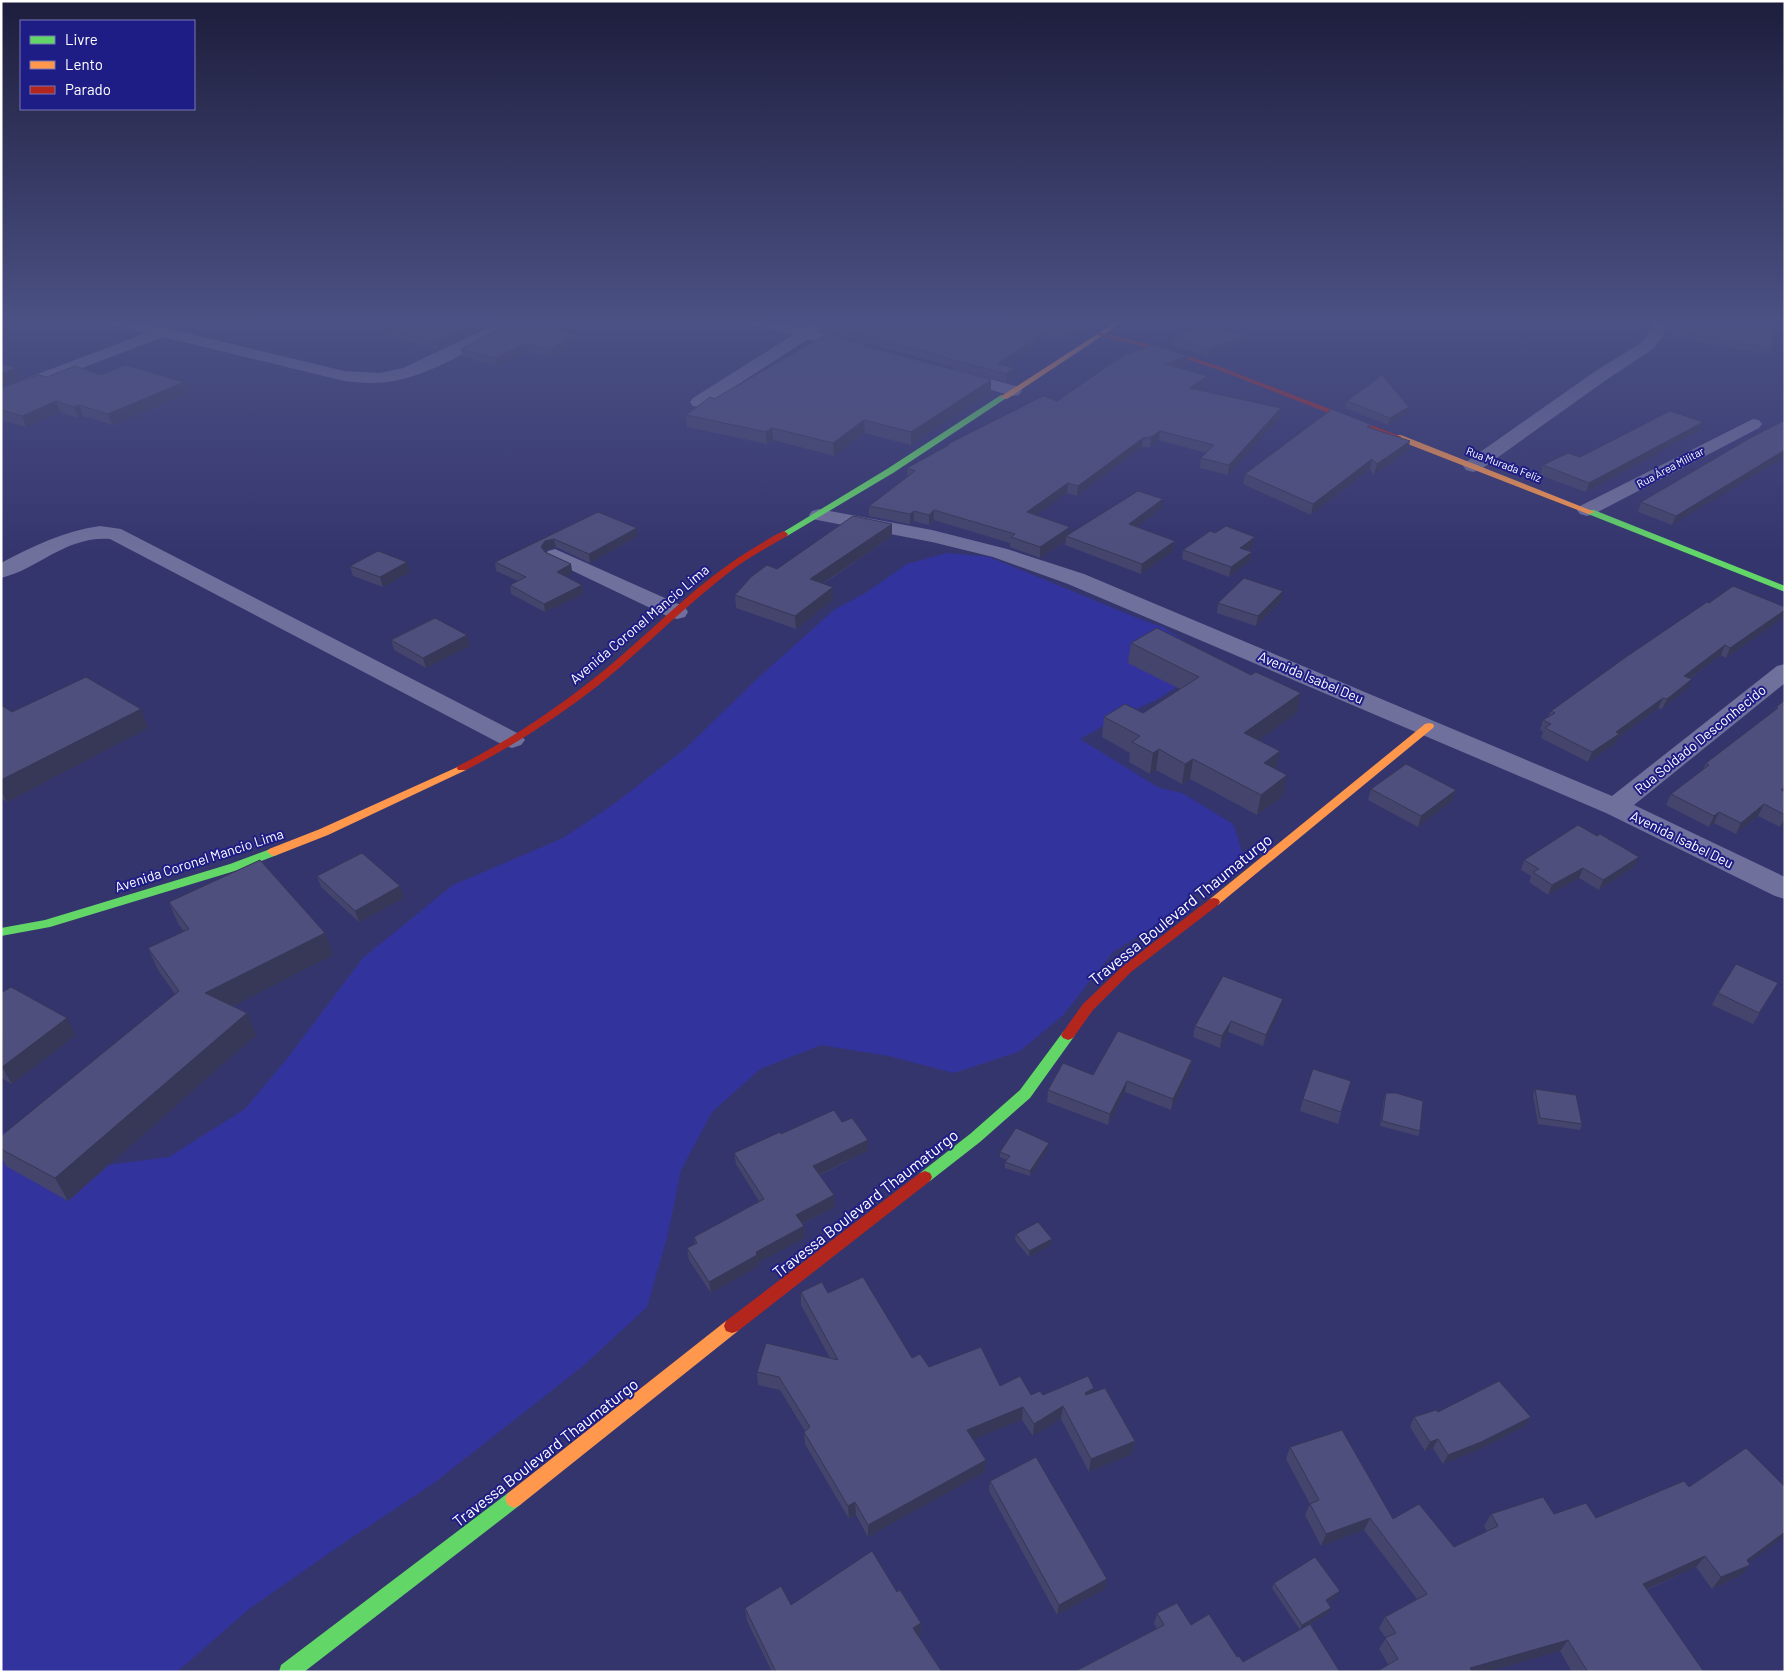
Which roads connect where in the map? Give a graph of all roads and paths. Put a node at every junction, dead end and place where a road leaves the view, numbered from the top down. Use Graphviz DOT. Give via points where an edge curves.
graph roads {
  1 [pos="705,398"];
  2 [pos="1002,398"];
  3 [pos="1297,398"];
  4 [pos="1569,398"];
  5 [pos="699,402"];
  6 [pos="1753,424"];
  7 [pos="1473,466"];
  8 [pos="1587,510"];
  9 [pos="819,515"];
  10 [pos="555,555"];
  11 [pos="1,572"];
  12 [pos="1784,590"];
  13 [pos="677,612"];
  14 [pos="1785,671"];
  15 [pos="1428,726"];
  16 [pos="512,740"];
  17 [pos="1615,807"];
  18 [pos="1785,889"];
  19 [pos="1,932"];
  20 [pos="288,1672"];
  1 -- 5 [label="street"];
  2 -- 9 [label="street, Avenida Coronel Mancio Lima"];
  3 -- 7 [label="street, Rua Murada Feliz"];
  4 -- 7 [label="street"];
  6 -- 8 [label="street, Rua Área Militar"];
  7 -- 8 [label="street, Rua Murada Feliz"];
  8 -- 12 [label="street, Rua Murada Feliz"];
  9 -- 13 [label="street, Avenida Coronel Mancio Lima" via="745,557"];
  9 -- 15 [label="street, Avenida Isabel Deu" via="932,536 1036,565"];
  10 -- 13 [label="street"];
  11 -- 16 [label="street" via="67,540 96,532 114,533"];
  13 -- 16 [label="street, Avenida Coronel Mancio Lima" via="570,701"];
  14 -- 17 [label="street, Rua Soldado Desconhecido"];
  15 -- 17 [label="street, Avenida Isabel Deu"];
  15 -- 20 [label="street, Travessa Boulevard Thaumaturgo" via="1127,970 1088,1007 1025,1094 975,1138"];
  16 -- 19 [label="street, Avenida Coronel Mancio Lima" via="415,791 324,832 234,867 46,924"];
  17 -- 18 [label="street, Avenida Isabel Deu"];
}
